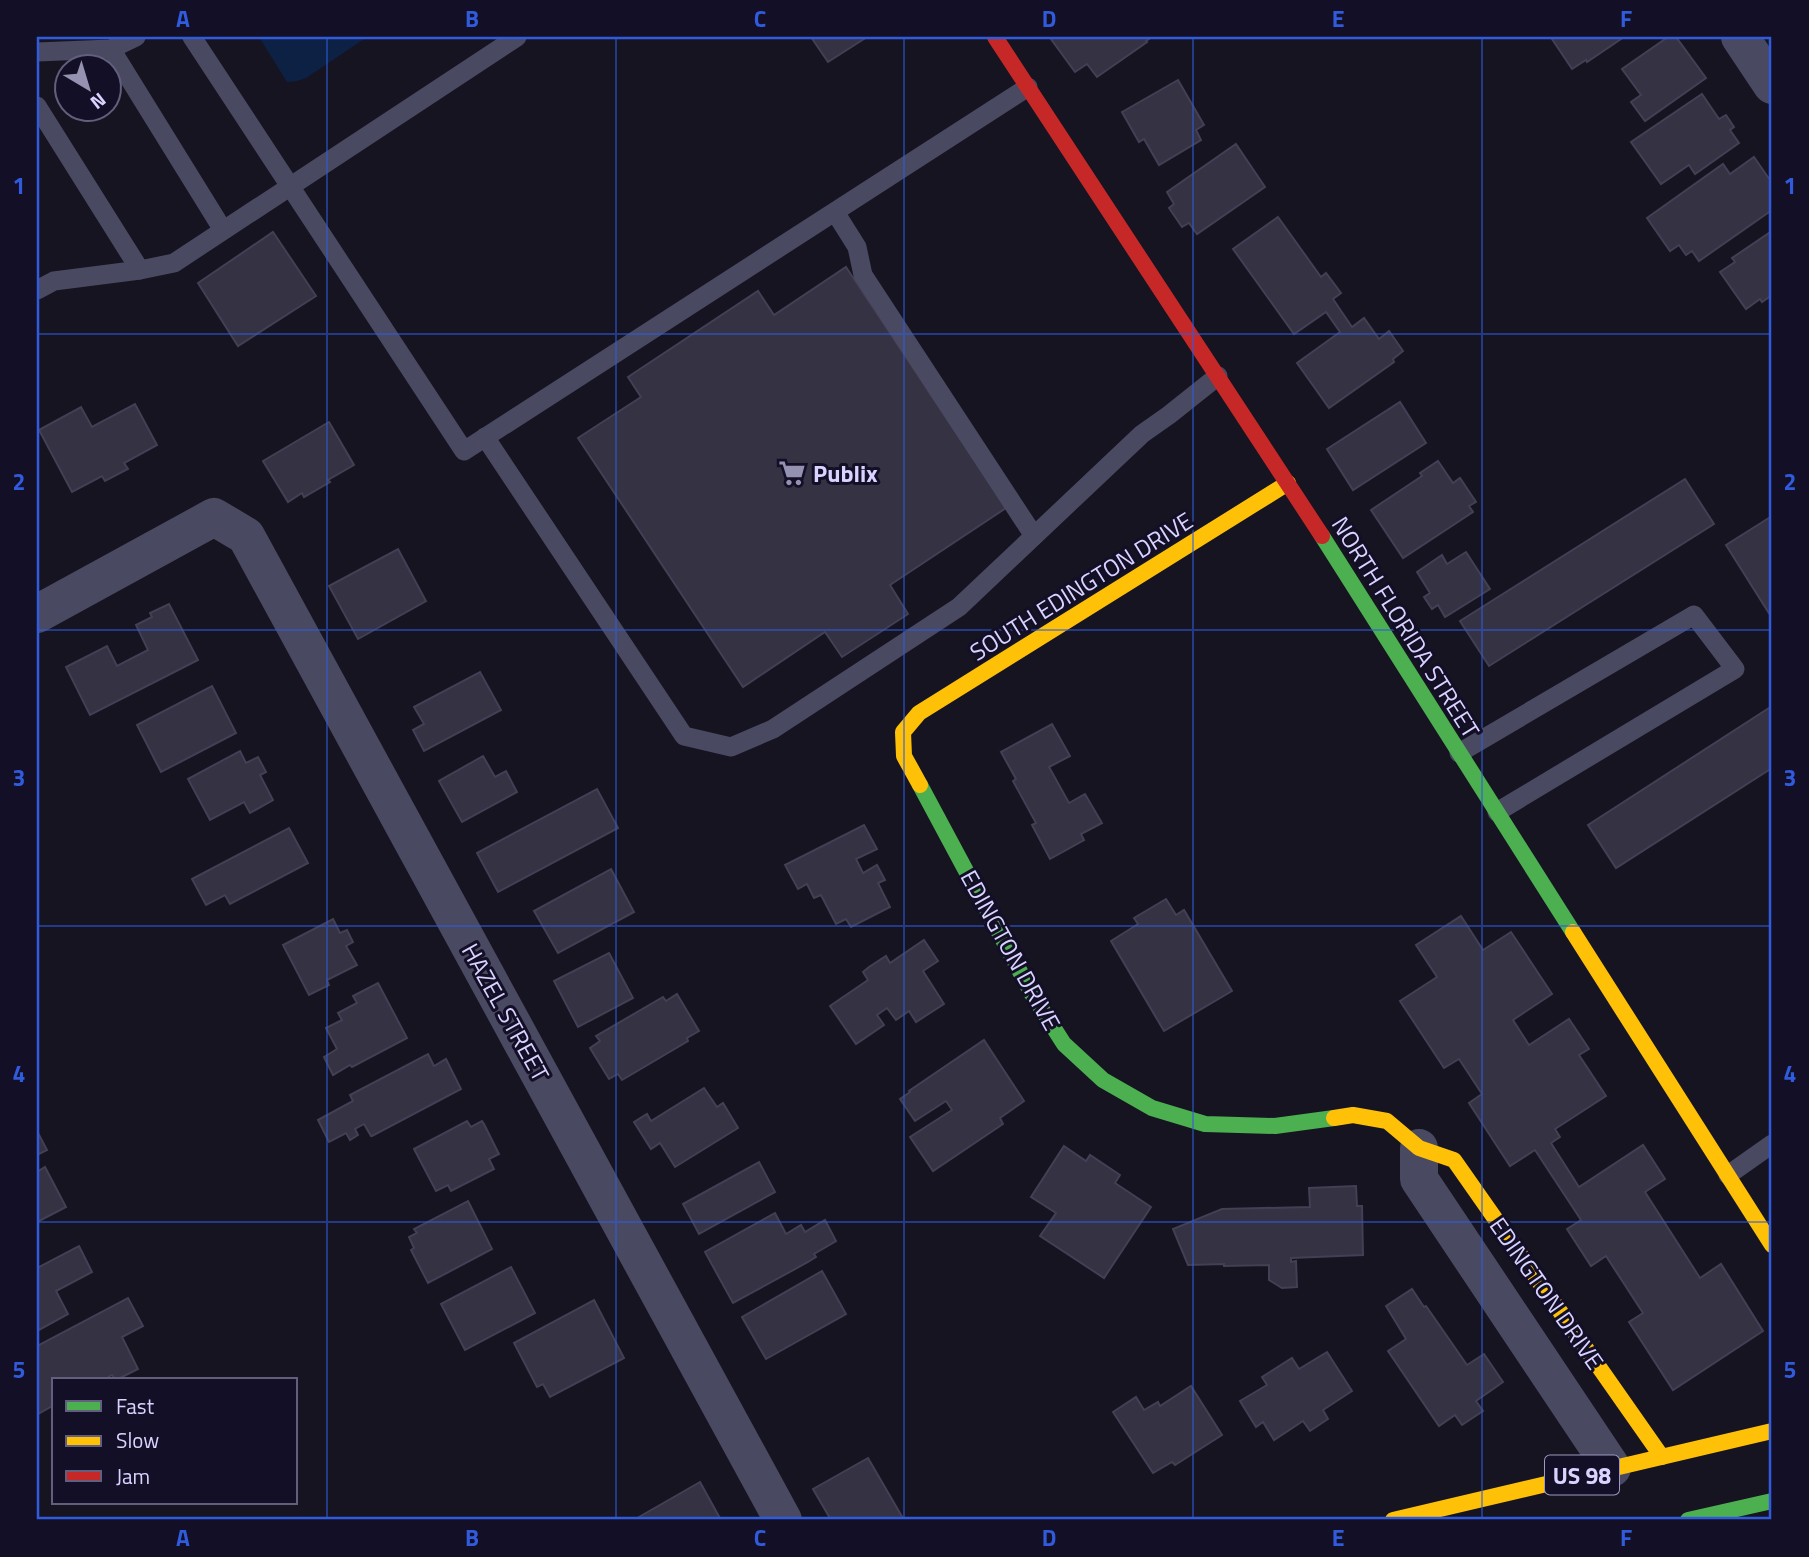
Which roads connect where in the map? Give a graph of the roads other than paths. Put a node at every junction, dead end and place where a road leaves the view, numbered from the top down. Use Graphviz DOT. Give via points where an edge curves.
graph roads {
  1 [pos="136,37"];
  2 [pos="192,37"];
  3 [pos="517,37"];
  4 [pos="995,37"];
  5 [pos="1740,37"];
  6 [pos="111,50"];
  7 [pos="37,52"];
  8 [pos="1772,85"];
  9 [pos="1028,87"];
  10 [pos="37,106"];
  11 [pos="290,186"];
  12 [pos="835,212"];
  13 [pos="223,230"];
  14 [pos="140,270"];
  15 [pos="37,290"];
  16 [pos="1218,376"];
  17 [pos="485,437"];
  18 [pos="1288,483"];
  19 [pos="1034,536"];
  20 [pos="37,614"];
  21 [pos="902,733"];
  22 [pos="1459,753"];
  23 [pos="1496,812"];
  24 [pos="1772,1144"];
  25 [pos="1419,1147"];
  26 [pos="1728,1175"];
  27 [pos="1772,1245"];
  28 [pos="1772,1431"];
  29 [pos="1662,1457"];
  30 [pos="1612,1468"];
  31 [pos="1772,1501"];
  32 [pos="783,1520"];
  33 [pos="1392,1520"];
  34 [pos="1688,1520"];
  1 -- 6 [label="lane"];
  2 -- 11 [label="lane"];
  3 -- 11 [label="lane"];
  4 -- 9 [label="street, NORTH FLORIDA STREET"];
  5 -- 8 [label="street"];
  6 -- 7 [label="lane"];
  6 -- 13 [label="lane"];
  9 -- 12 [label="lane"];
  9 -- 16 [label="street, NORTH FLORIDA STREET"];
  10 -- 14 [label="lane"];
  11 -- 13 [label="lane"];
  11 -- 17 [label="lane" via="464,451"];
  12 -- 17 [label="lane"];
  12 -- 19 [label="lane" via="857,247 863,275"];
  13 -- 14 [label="lane" via="174,263"];
  14 -- 15 [label="lane" via="54,281"];
  16 -- 18 [label="street, NORTH FLORIDA STREET"];
  16 -- 19 [label="lane" via="1143,433"];
  17 -- 19 [label="lane" via="684,736 731,747 773,729 959,607"];
  18 -- 21 [label="street, SOUTH EDINGTON DRIVE" via="919,713"];
  18 -- 22 [label="street, NORTH FLORIDA STREET"];
  20 -- 32 [label="street, HAZEL STREET" via="214,517 246,537"];
  21 -- 25 [label="street, EDINGTON DRIVE" via="904,756 1032,995 1064,1044 1103,1080 1152,1108 1205,1124 1275,1126 1353,1115 1387,1121"];
  22 -- 23 [label="street, NORTH FLORIDA STREET"];
  22 -- 23 [label="lane" via="1695,615 1735,669"];
  23 -- 26 [label="street, NORTH FLORIDA STREET"];
  24 -- 26 [label="lane"];
  25 -- 29 [label="street, EDINGTON DRIVE" via="1454,1160"];
  25 -- 30 [label="street, EDINGTON DRIVE" via="1419,1178"];
  26 -- 27 [label="street, NORTH FLORIDA STREET"];
  28 -- 29 [label="street, US 98"];
  29 -- 30 [label="street, US 98"];
  30 -- 33 [label="street, US 98"];
  31 -- 34 [label="street"];
}
